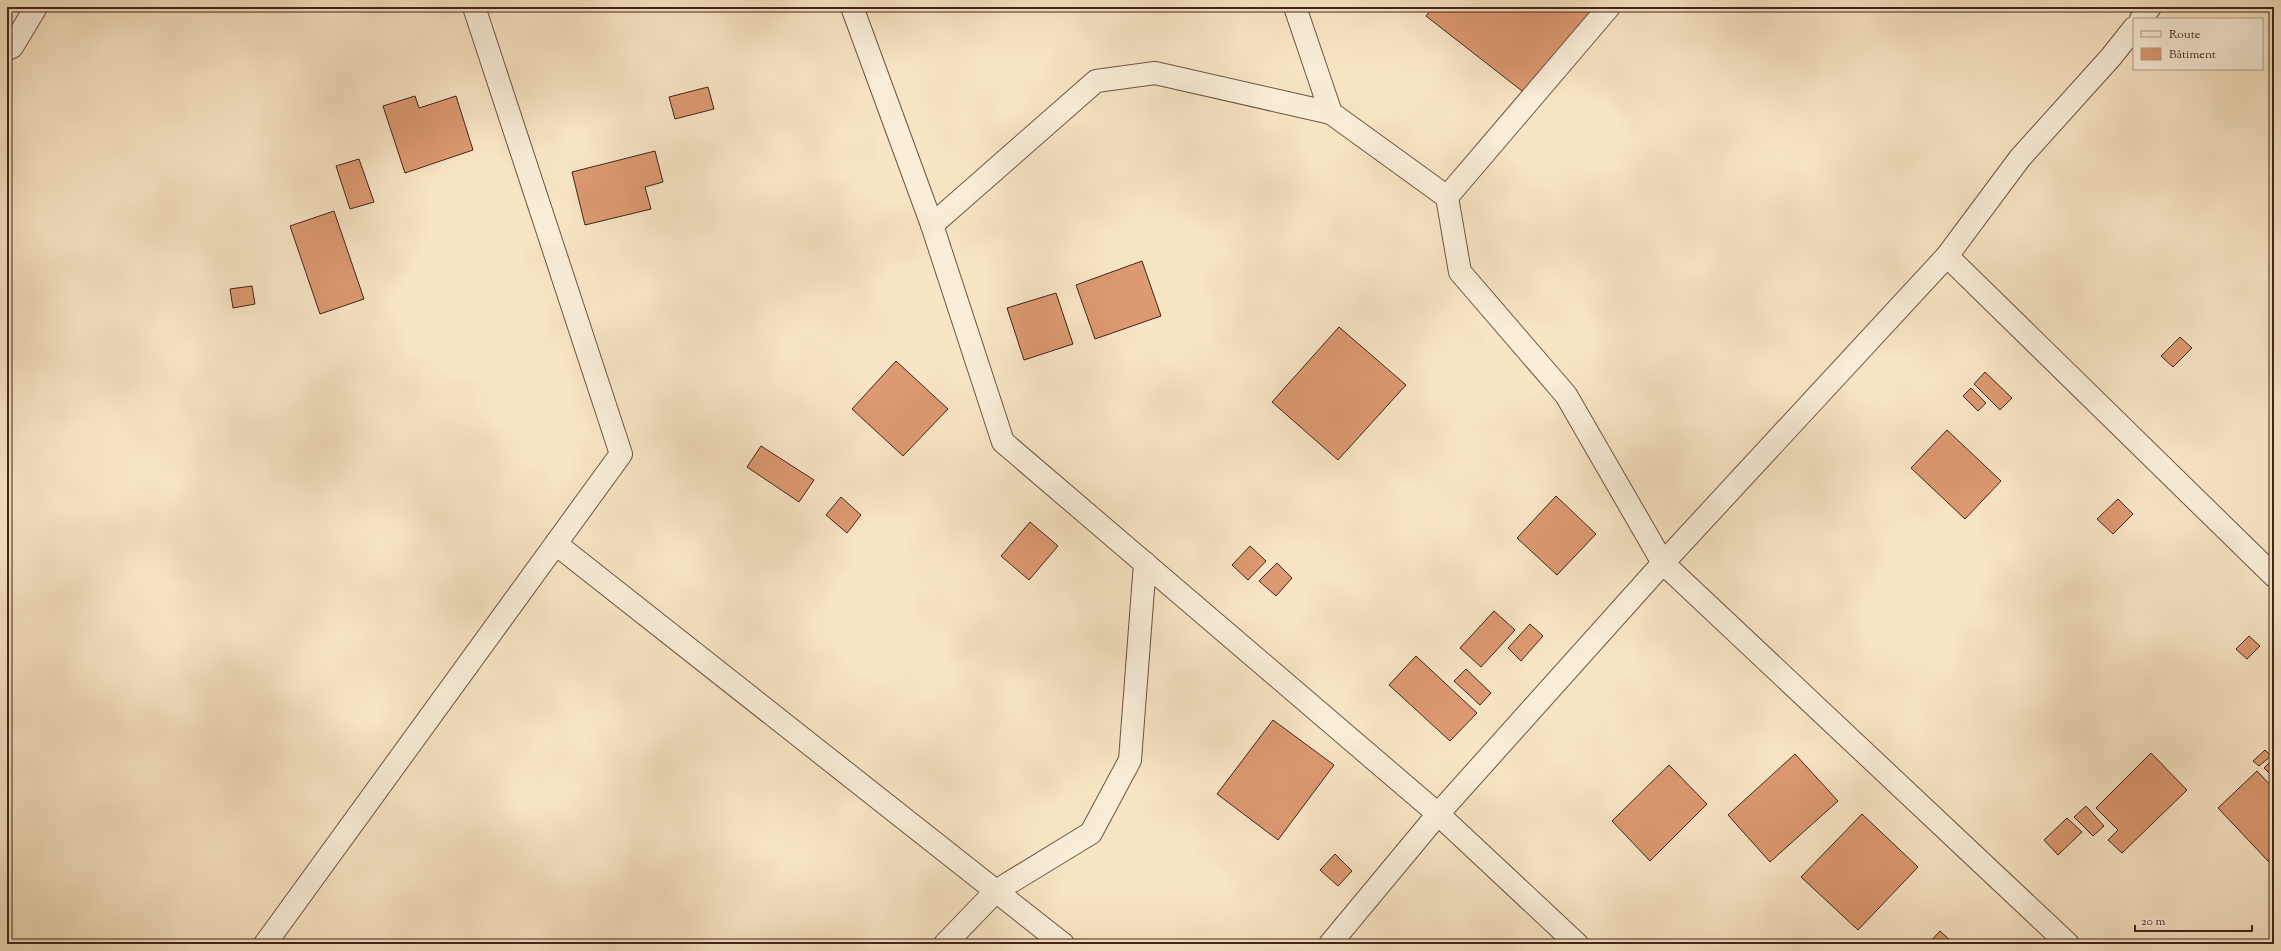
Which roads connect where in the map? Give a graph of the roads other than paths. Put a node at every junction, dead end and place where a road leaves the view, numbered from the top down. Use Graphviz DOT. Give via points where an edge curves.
graph roads {
  1 [pos="36,7"];
  2 [pos="474,7"];
  3 [pos="852,7"];
  4 [pos="1295,7"];
  5 [pos="1609,7"];
  6 [pos="2150,7"];
  7 [pos="2142,18"];
  8 [pos="2133,29"];
  9 [pos="7,50"];
  10 [pos="1332,113"];
  11 [pos="1447,197"];
  12 [pos="932,225"];
  13 [pos="1947,256"];
  14 [pos="556,544"];
  15 [pos="1145,563"];
  16 [pos="1663,563"];
  17 [pos="2274,576"];
  18 [pos="1438,814"];
  19 [pos="996,891"];
  20 [pos="265,944"];
  21 [pos="945,944"];
  22 [pos="1063,944"];
  23 [pos="1330,944"];
  24 [pos="1577,944"];
  25 [pos="2068,944"];
  1 -- 9 [label="street" via="12,47"];
  2 -- 14 [label="street" via="621,454"];
  3 -- 12 [label="street"];
  4 -- 10 [label="street"];
  5 -- 11 [label="street"];
  6 -- 7 [label="street"];
  8 -- 13 [label="street" via="2020,158"];
  10 -- 11 [label="street"];
  10 -- 12 [label="street" via="1155,73 1096,81"];
  11 -- 16 [label="street" via="1460,272 1566,395"];
  12 -- 15 [label="street" via="1003,442"];
  13 -- 16 [label="street"];
  13 -- 17 [label="street"];
  14 -- 19 [label="street"];
  14 -- 20 [label="street"];
  15 -- 18 [label="street"];
  15 -- 19 [label="street" via="1130,760 1091,833"];
  16 -- 18 [label="street"];
  16 -- 25 [label="street"];
  18 -- 23 [label="street"];
  18 -- 24 [label="street"];
  19 -- 21 [label="street"];
  19 -- 22 [label="street"];
}
